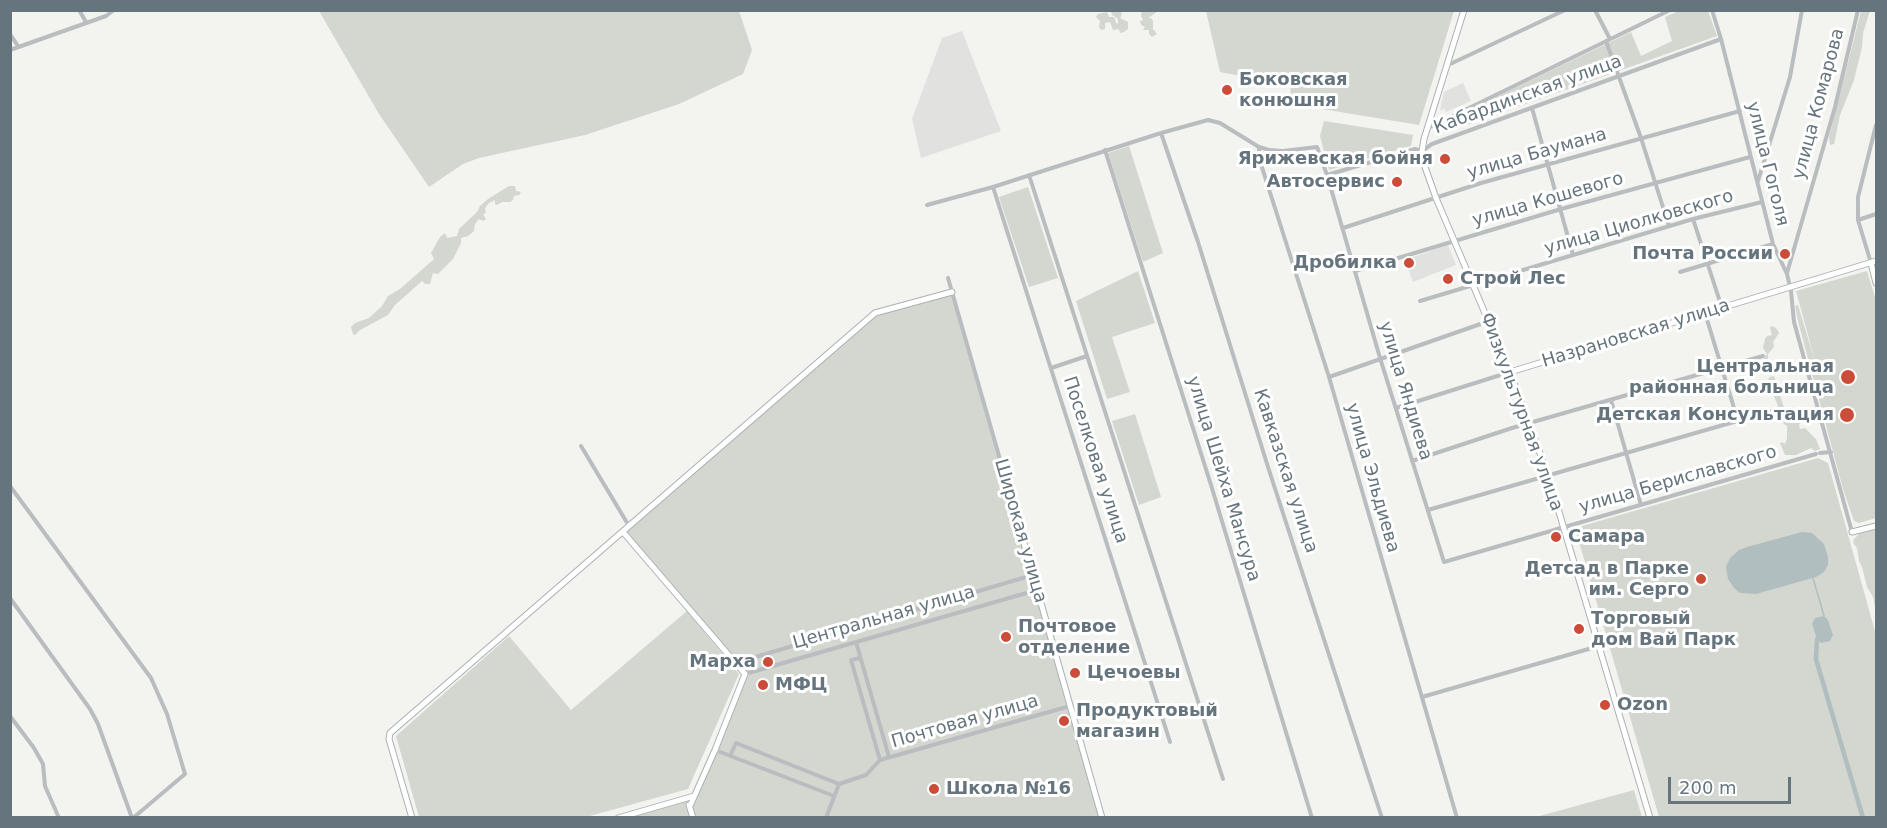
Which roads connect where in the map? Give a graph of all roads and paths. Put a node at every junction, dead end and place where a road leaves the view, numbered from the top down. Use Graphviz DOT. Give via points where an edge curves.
graph roads {
  1 [pos="79,10"];
  2 [pos="114,10"];
  3 [pos="1464,10"];
  4 [pos="1565,10"];
  5 [pos="1595,10"];
  6 [pos="1670,10"];
  7 [pos="1712,10"];
  8 [pos="1802,10"];
  9 [pos="1858,10"];
  10 [pos="86,22"];
  11 [pos="10,34"];
  12 [pos="1721,39"];
  13 [pos="1608,40"];
  14 [pos="18,46"];
  15 [pos="10,50"];
  16 [pos="1446,66"];
  17 [pos="1619,76"];
  18 [pos="1532,108"];
  19 [pos="1740,111"];
  20 [pos="1876,125"];
  21 [pos="1427,129"];
  22 [pos="1161,133"];
  23 [pos="1641,138"];
  24 [pos="1259,147"];
  25 [pos="1106,150"];
  26 [pos="1422,151"];
  27 [pos="1750,157"];
  28 [pos="1548,165"];
  29 [pos="1029,175"];
  30 [pos="1327,175"];
  31 [pos="1757,181"];
  32 [pos="1655,183"];
  33 [pos="993,187"];
  34 [pos="1436,198"];
  35 [pos="1762,202"];
  36 [pos="927,205"];
  37 [pos="1561,209"];
  38 [pos="1876,214"];
  39 [pos="1693,219"];
  40 [pos="1858,220"];
  41 [pos="1669,226"];
  42 [pos="1343,228"];
  43 [pos="1454,241"];
  44 [pos="1773,244"];
  45 [pos="1574,255"];
  46 [pos="1874,262"];
  47 [pos="1707,263"];
  48 [pos="1355,271"];
  49 [pos="1680,272"];
  50 [pos="1787,274"];
  51 [pos="948,278"];
  52 [pos="1876,283"];
  53 [pos="1473,285"];
  54 [pos="1790,287"];
  55 [pos="951,292"];
  56 [pos="1420,301"];
  57 [pos="1722,308"];
  58 [pos="1705,313"];
  59 [pos="1489,321"];
  60 [pos="1087,356"];
  61 [pos="1763,356"];
  62 [pos="1380,358"];
  63 [pos="1051,368"];
  64 [pos="1722,368"];
  65 [pos="1510,372"];
  66 [pos="1329,377"];
  67 [pos="1611,400"];
  68 [pos="1396,408"];
  69 [pos="1772,411"];
  70 [pos="1738,421"];
  71 [pos="1529,424"];
  72 [pos="581,446"];
  73 [pos="1831,452"];
  74 [pos="1626,453"];
  75 [pos="1412,461"];
  76 [pos="1548,475"];
  77 [pos="10,486"];
  78 [pos="1641,505"];
  79 [pos="1428,510"];
  80 [pos="629,526"];
  81 [pos="1876,526"];
  82 [pos="1564,527"];
  83 [pos="1020,529"];
  84 [pos="623,532"];
  85 [pos="1852,532"];
  86 [pos="1444,562"];
  87 [pos="1033,575"];
  88 [pos="1037,590"];
  89 [pos="10,598"];
  90 [pos="856,642"];
  91 [pos="1600,645"];
  92 [pos="860,658"];
  93 [pos="735,663"];
  94 [pos="745,674"];
  95 [pos="1422,697"];
  96 [pos="1070,706"];
  97 [pos="10,716"];
  98 [pos="1170,742"];
  99 [pos="715,750"];
  100 [pos="730,756"];
  101 [pos="890,757"];
  102 [pos="880,760"];
  103 [pos="1223,779"];
  104 [pos="839,784"];
  105 [pos="694,796"];
  106 [pos="834,796"];
  107 [pos="685,799"];
  108 [pos="690,806"];
  109 [pos="59,818"];
  110 [pos="133,818"];
  111 [pos="411,818"];
  112 [pos="618,818"];
  113 [pos="693,818"];
  114 [pos="826,818"];
  115 [pos="1102,818"];
  116 [pos="1312,818"];
  117 [pos="1382,818"];
  118 [pos="1457,818"];
  119 [pos="1650,818"];
  1 -- 10 [label="street"];
  2 -- 10 [label="street"];
  3 -- 16 [label="street, Физкультурная улица"];
  4 -- 16 [label="street"];
  5 -- 13 [label="street"];
  6 -- 13 [label="street"];
  7 -- 12 [label="street, улица Гоголя"];
  8 -- 31 [label="street" via="1790,77"];
  9 -- 50 [label="street, улица Комарова"];
  10 -- 14 [label="street"];
  11 -- 14 [label="street"];
  12 -- 17 [label="street, Кабардинская улица"];
  12 -- 19 [label="street, улица Гоголя"];
  13 -- 17 [label="street"];
  13 -- 21 [label="street"];
  14 -- 15 [label="street"];
  16 -- 21 [label="street, Физкультурная улица"];
  17 -- 18 [label="street, Кабардинская улица"];
  17 -- 23 [label="street"];
  18 -- 26 [label="street, Кабардинская улица"];
  18 -- 28 [label="street"];
  19 -- 23 [label="street, улица Баумана"];
  19 -- 27 [label="street, улица Гоголя"];
  20 -- 40 [label="street" via="1858,197"];
  21 -- 26 [label="street, Физкультурная улица"];
  22 -- 24 [label="street" via="1214,120"];
  22 -- 25 [label="street"];
  22 -- 117 [label="street, Кавказская улица"];
  23 -- 28 [label="street, улица Баумана"];
  23 -- 32 [label="street"];
  24 -- 30 [label="street" via="1283,151 1317,147"];
  24 -- 66 [label="street, улица Эльдиева" via="1259,158"];
  25 -- 29 [label="street"];
  25 -- 116 [label="street, улица Шейха Мансура"];
  26 -- 30 [label="street, Кабардинская улица" via="1415,149"];
  26 -- 34 [label="street, Физкультурная улица"];
  27 -- 31 [label="street, улица Гоголя"];
  27 -- 32 [label="street, улица Кошевого"];
  28 -- 34 [label="street, улица Баумана"];
  28 -- 37 [label="street"];
  29 -- 33 [label="street"];
  29 -- 60 [label="street"];
  30 -- 42 [label="street"];
  31 -- 35 [label="street, улица Гоголя"];
  32 -- 37 [label="street, улица Кошевого"];
  32 -- 41 [label="street"];
  33 -- 36 [label="street"];
  33 -- 63 [label="street, Поселковая улица"];
  34 -- 42 [label="street, улица Баумана"];
  34 -- 43 [label="street, Физкультурная улица"];
  35 -- 39 [label="street, улица Циолковского"];
  35 -- 44 [label="street, улица Гоголя"];
  37 -- 43 [label="street, улица Кошевого"];
  37 -- 45 [label="street"];
  38 -- 40 [label="street"];
  39 -- 41 [label="street, улица Циолковского"];
  39 -- 47 [label="street"];
  40 -- 46 [label="street"];
  41 -- 45 [label="street, улица Циолковского"];
  42 -- 48 [label="street, улица Яндиева"];
  43 -- 48 [label="street, улица Кошевого"];
  43 -- 53 [label="street, Физкультурная улица"];
  44 -- 47 [label="street"];
  44 -- 50 [label="street, улица Гоголя"];
  45 -- 53 [label="street, улица Циолковского"];
  46 -- 52 [label="street"];
  46 -- 54 [label="street, Назрановская улица"];
  47 -- 49 [label="street"];
  47 -- 57 [label="street"];
  48 -- 62 [label="street, улица Яндиева"];
  50 -- 54 [label="street, улица Гоголя"];
  51 -- 55 [label="street, Широкая улица"];
  53 -- 56 [label="street, улица Циолковского"];
  53 -- 59 [label="street, Физкультурная улица"];
  54 -- 57 [label="street, Назрановская улица"];
  54 -- 73 [label="street, улица Гоголя" via="1794,322"];
  55 -- 80 [label="street" via="875,313"];
  55 -- 83 [label="street, Широкая улица"];
  57 -- 58 [label="street, Назрановская улица"];
  58 -- 64 [label="street"];
  58 -- 65 [label="street, Назрановская улица"];
  59 -- 62 [label="street"];
  59 -- 65 [label="street, Физкультурная улица"];
  60 -- 63 [label="street"];
  60 -- 103 [label="street"];
  61 -- 64 [label="street"];
  62 -- 66 [label="street"];
  62 -- 68 [label="street, улица Яндиева"];
  63 -- 98 [label="street, Поселковая улица"];
  64 -- 67 [label="street"];
  64 -- 70 [label="street"];
  65 -- 68 [label="street, Назрановская улица"];
  65 -- 71 [label="street, Физкультурная улица"];
  66 -- 95 [label="street, улица Эльдиева"];
  67 -- 71 [label="street"];
  67 -- 74 [label="street"];
  68 -- 75 [label="street, улица Яндиева"];
  69 -- 70 [label="street"];
  70 -- 74 [label="street"];
  71 -- 75 [label="street"];
  71 -- 76 [label="street, Физкультурная улица"];
  72 -- 80 [label="street"];
  73 -- 78 [label="street, улица Бериславского"];
  73 -- 85 [label="street, улица Гоголя"];
  74 -- 76 [label="street"];
  74 -- 78 [label="street"];
  75 -- 79 [label="street, улица Яндиева"];
  76 -- 79 [label="street"];
  76 -- 82 [label="street, Физкультурная улица"];
  77 -- 110 [label="street" via="151,678 167,714 185,774"];
  78 -- 82 [label="street, улица Бериславского"];
  79 -- 86 [label="street, улица Яндиева"];
  80 -- 84 [label="street"];
  81 -- 85 [label="street"];
  82 -- 86 [label="street, улица Бериславского"];
  82 -- 91 [label="street, Физкультурная улица"];
  83 -- 87 [label="street, Широкая улица"];
  84 -- 93 [label="street"];
  84 -- 111 [label="street" via="390,733"];
  87 -- 88 [label="street, Широкая улица"];
  87 -- 93 [label="street, Центральная улица"];
  88 -- 90 [label="street, Центральная улица"];
  88 -- 96 [label="street, Широкая улица"];
  89 -- 110 [label="street" via="90,709"];
  90 -- 92 [label="street"];
  90 -- 94 [label="street, Центральная улица"];
  91 -- 95 [label="street"];
  91 -- 119 [label="street, Физкультурная улица"];
  92 -- 101 [label="street"];
  92 -- 102 [label="street" via="851,660"];
  93 -- 94 [label="street"];
  94 -- 99 [label="street"];
  95 -- 118 [label="street, улица Эльдиева"];
  96 -- 101 [label="street, Почтовая улица"];
  96 -- 115 [label="street, Широкая улица"];
  97 -- 109 [label="street" via="43,764 45,786"];
  99 -- 100 [label="street"];
  99 -- 105 [label="street"];
  100 -- 104 [label="street" via="736,743"];
  100 -- 106 [label="street"];
  101 -- 102 [label="street, Почтовая улица"];
  102 -- 104 [label="street, Почтовая улица" via="866,776"];
  104 -- 106 [label="street"];
  105 -- 107 [label="street"];
  105 -- 108 [label="street"];
  106 -- 114 [label="street"];
  107 -- 108 [label="street"];
  107 -- 112 [label="street"];
  108 -- 113 [label="street"];
}
